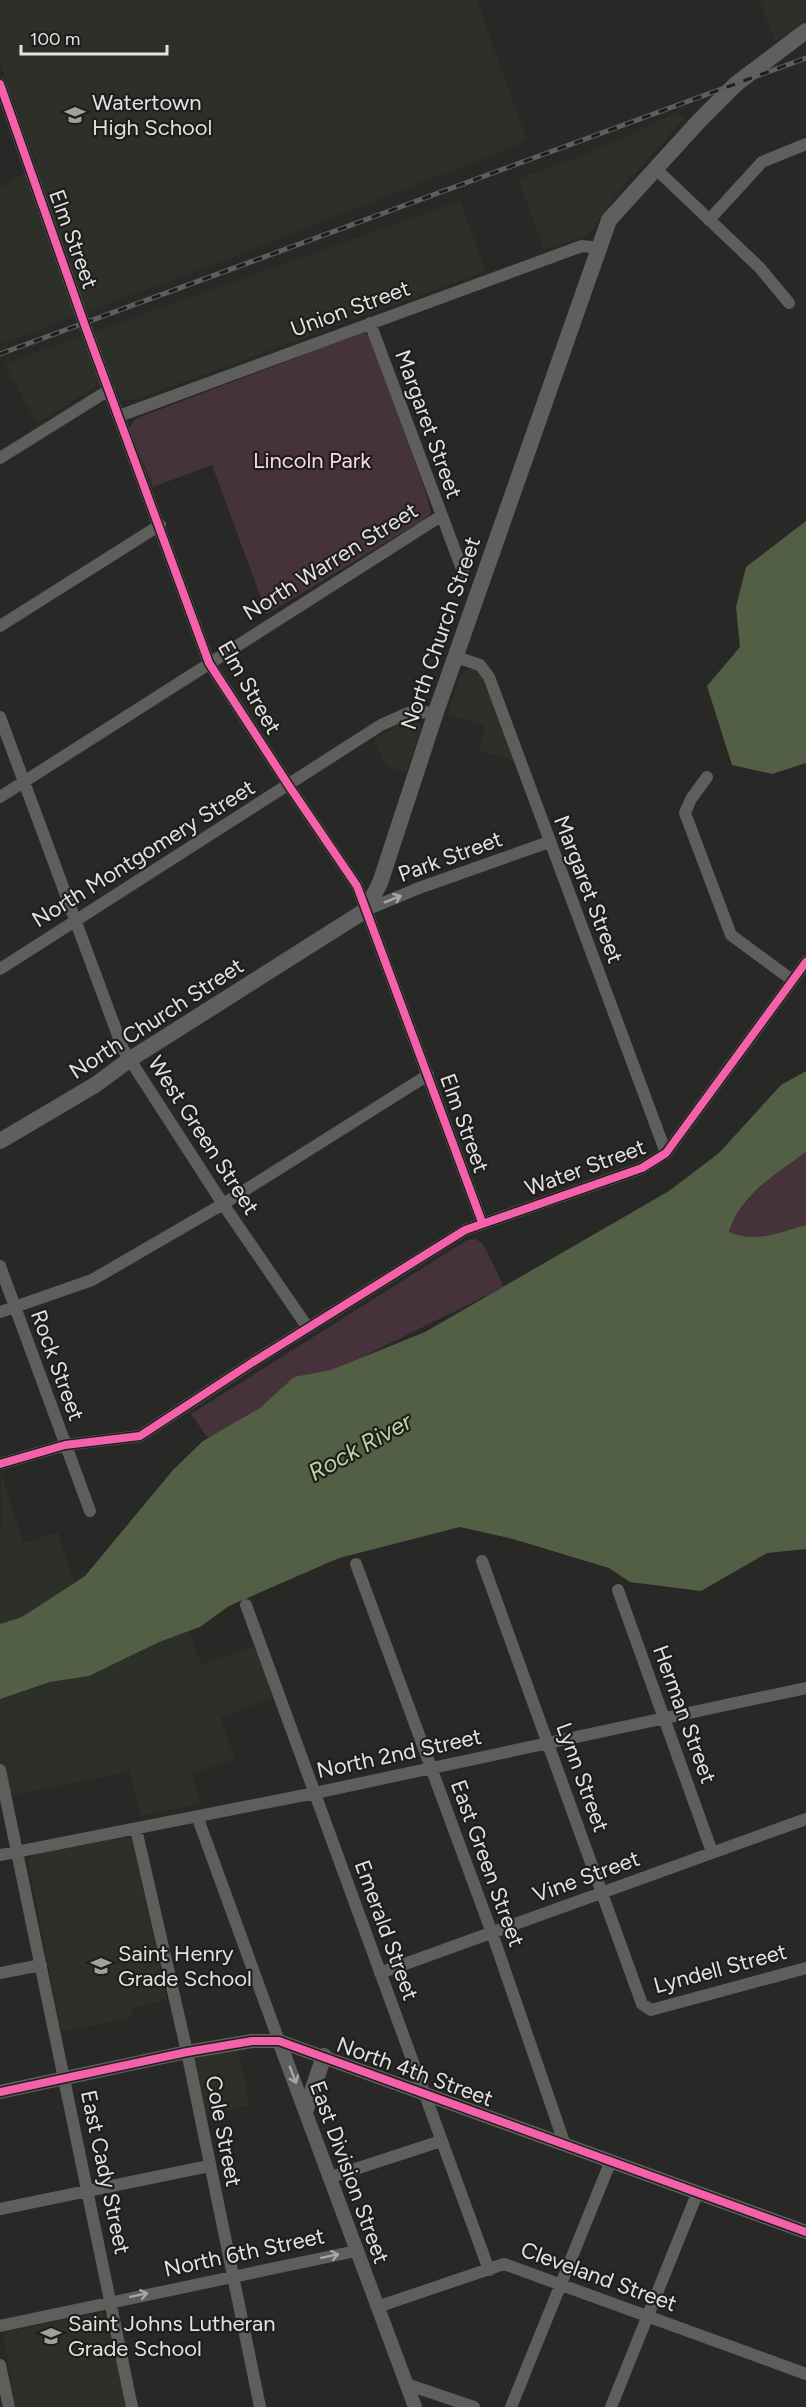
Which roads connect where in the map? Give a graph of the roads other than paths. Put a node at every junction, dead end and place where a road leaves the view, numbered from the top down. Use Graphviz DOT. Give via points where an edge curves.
graph roads {
  1 [pos="806,31"];
  2 [pos="0,84"];
  3 [pos="806,144"];
  4 [pos="656,169"];
  5 [pos="709,220"];
  6 [pos="598,248"];
  7 [pos="789,303"];
  8 [pos="370,323"];
  9 [pos="109,390"];
  10 [pos="119,416"];
  11 [pos="0,458"];
  12 [pos="441,516"];
  13 [pos="160,525"];
  14 [pos="463,572"];
  15 [pos="0,626"];
  16 [pos="456,657"];
  17 [pos="209,663"];
  18 [pos="436,712"];
  19 [pos="0,717"];
  20 [pos="707,777"];
  21 [pos="24,781"];
  22 [pos="289,786"];
  23 [pos="0,797"];
  24 [pos="549,842"];
  25 [pos="366,910"];
  26 [pos="75,920"];
  27 [pos="806,962"];
  28 [pos="0,969"];
  29 [pos="792,980"];
  30 [pos="129,1060"];
  31 [pos="428,1075"];
  32 [pos="0,1141"];
  33 [pos="666,1154"];
  34 [pos="223,1204"];
  35 [pos="482,1222"];
  36 [pos="0,1266"];
  37 [pos="15,1308"];
  38 [pos="0,1312"];
  39 [pos="308,1328"];
  40 [pos="65,1445"];
  41 [pos="0,1464"];
  42 [pos="90,1511"];
  43 [pos="482,1561"];
  44 [pos="356,1564"];
  45 [pos="618,1590"];
  46 [pos="246,1605"];
  47 [pos="806,1688"];
  48 [pos="664,1718"];
  49 [pos="549,1743"];
  50 [pos="431,1768"];
  51 [pos="0,1770"];
  52 [pos="315,1793"];
  53 [pos="197,1816"];
  54 [pos="806,1819"];
  55 [pos="136,1829"];
  56 [pos="18,1851"];
  57 [pos="712,1852"];
  58 [pos="0,1855"];
  59 [pos="602,1892"];
  60 [pos="492,1933"];
  61 [pos="41,1965"];
  62 [pos="806,1968"];
  63 [pos="380,1972"];
  64 [pos="0,1973"];
  65 [pos="645,2008"];
  66 [pos="279,2041"];
  67 [pos="187,2052"];
  68 [pos="324,2056"];
  69 [pos="65,2079"];
  70 [pos="0,2092"];
  71 [pos="424,2093"];
  72 [pos="306,2109"];
  73 [pos="441,2141"];
  74 [pos="565,2145"];
  75 [pos="610,2163"];
  76 [pos="209,2166"];
  77 [pos="331,2177"];
  78 [pos="88,2191"];
  79 [pos="698,2194"];
  80 [pos="0,2209"];
  81 [pos="806,2232"];
  82 [pos="356,2251"];
  83 [pos="489,2270"];
  84 [pos="232,2276"];
  85 [pos="561,2284"];
  86 [pos="111,2301"];
  87 [pos="377,2307"];
  88 [pos="648,2317"];
  89 [pos="0,2326"];
  90 [pos="0,2365"];
  91 [pos="806,2374"];
  92 [pos="406,2384"];
  93 [pos="9,2407"];
  94 [pos="132,2407"];
  95 [pos="260,2407"];
  96 [pos="415,2407"];
  97 [pos="474,2407"];
  98 [pos="511,2407"];
  99 [pos="611,2407"];
  1 -- 4 [label="main road, North Church Street" via="736,84"];
  2 -- 9 [label="street, Elm Street"];
  3 -- 5 [label="street" via="762,162"];
  4 -- 5 [label="street"];
  4 -- 6 [label="main road, North Church Street" via="609,220"];
  5 -- 7 [label="street" via="760,268"];
  6 -- 8 [label="street, Union Street" via="582,246"];
  6 -- 16 [label="main road, North Church Street"];
  8 -- 10 [label="street, Union Street"];
  8 -- 12 [label="street, Margaret Street"];
  9 -- 10 [label="street, Elm Street"];
  9 -- 11 [label="street"];
  10 -- 13 [label="street, Elm Street"];
  12 -- 14 [label="street, Margaret Street"];
  12 -- 17 [label="street, North Warren Street"];
  13 -- 15 [label="street"];
  13 -- 17 [label="street, Elm Street"];
  16 -- 18 [label="main road, North Church Street"];
  16 -- 24 [label="street, Margaret Street" via="480,665 489,677"];
  17 -- 21 [label="street, North Warren Street"];
  17 -- 22 [label="street, Elm Street"];
  18 -- 22 [label="street, North Montgomery Street" via="417,712 393,719"];
  18 -- 25 [label="main road, North Church Street" via="380,883"];
  19 -- 21 [label="street, West Green Street"];
  20 -- 29 [label="street" via="690,799 685,813 731,935"];
  21 -- 23 [label="street, North Warren Street"];
  21 -- 26 [label="street, West Green Street"];
  22 -- 25 [label="street, Elm Street" via="357,886"];
  22 -- 26 [label="street, North Montgomery Street"];
  25 -- 24 [label="street, Park Street, one-way"];
  24 -- 33 [label="street, Margaret Street"];
  25 -- 30 [label="main road, North Church Street"];
  25 -- 31 [label="street, Elm Street"];
  26 -- 28 [label="street, North Montgomery Street"];
  26 -- 30 [label="street, West Green Street"];
  27 -- 29 [label="street, Water Street"];
  29 -- 33 [label="street, Water Street"];
  30 -- 32 [label="main road, North Church Street"];
  30 -- 34 [label="street, West Green Street"];
  31 -- 34 [label="street"];
  31 -- 35 [label="street, Elm Street"];
  33 -- 35 [label="street, Water Street" via="642,1168"];
  34 -- 37 [label="street" via="92,1280"];
  34 -- 39 [label="street, West Green Street"];
  35 -- 39 [label="street, Water Street"];
  36 -- 37 [label="street, Rock Street"];
  37 -- 38 [label="street"];
  37 -- 40 [label="street, Rock Street"];
  39 -- 40 [label="street, Water Street" via="140,1436"];
  40 -- 41 [label="street, Water Street"];
  40 -- 42 [label="street, Rock Street"];
  43 -- 49 [label="street, Lynn Street"];
  44 -- 50 [label="street, East Green Street"];
  45 -- 48 [label="street, Herman Street"];
  46 -- 52 [label="street, Emerald Street"];
  47 -- 48 [label="street, North 2nd Street"];
  48 -- 49 [label="street, North 2nd Street"];
  48 -- 57 [label="street, Herman Street"];
  49 -- 50 [label="street, North 2nd Street"];
  49 -- 59 [label="street, Lynn Street"];
  50 -- 52 [label="street, North 2nd Street"];
  50 -- 60 [label="street, East Green Street"];
  51 -- 56 [label="street, East Cady Street"];
  52 -- 53 [label="street, North 2nd Street"];
  52 -- 63 [label="street, Emerald Street"];
  53 -- 55 [label="street, North 2nd Street"];
  53 -- 66 [label="street, East Division Street"];
  54 -- 57 [label="street, Vine Street"];
  55 -- 56 [label="street, North 2nd Street"];
  55 -- 67 [label="street, Cole Street"];
  56 -- 58 [label="street, North 2nd Street"];
  56 -- 61 [label="street, East Cady Street"];
  57 -- 59 [label="street, Vine Street"];
  59 -- 60 [label="street, Vine Street"];
  59 -- 65 [label="street, Lynn Street"];
  60 -- 63 [label="street, Vine Street"];
  60 -- 74 [label="street, East Green Street"];
  61 -- 64 [label="street"];
  61 -- 69 [label="street, East Cady Street"];
  62 -- 65 [label="street, Lyndell Street" via="651,2010"];
  63 -- 71 [label="street, Emerald Street"];
  66 -- 67 [label="street, North 4th Street" via="252,2041"];
  66 -- 68 [label="street, North 4th Street"];
  66 -- 72 [label="street, East Division Street, one-way"];
  67 -- 69 [label="street, North 4th Street"];
  67 -- 76 [label="street, Cole Street"];
  68 -- 71 [label="street, North 4th Street"];
  68 -- 72 [label="main road"];
  69 -- 70 [label="street, North 4th Street"];
  69 -- 78 [label="street, East Cady Street"];
  71 -- 73 [label="street, Emerald Street"];
  71 -- 74 [label="street, North 4th Street"];
  72 -- 77 [label="street, East Division Street"];
  73 -- 77 [label="street"];
  73 -- 83 [label="street, Emerald Street"];
  74 -- 75 [label="street, North 4th Street"];
  75 -- 79 [label="street, North 4th Street"];
  75 -- 85 [label="street"];
  76 -- 78 [label="street"];
  76 -- 84 [label="street, Cole Street"];
  77 -- 82 [label="street, East Division Street"];
  78 -- 80 [label="street"];
  78 -- 86 [label="street, East Cady Street"];
  79 -- 81 [label="street, North 4th Street"];
  79 -- 88 [label="street"];
  84 -- 82 [label="street, North 6th Street, one-way"];
  82 -- 87 [label="street, East Division Street"];
  83 -- 85 [label="street, Cleveland Street" via="504,2264"];
  83 -- 87 [label="street, Cleveland Street"];
  86 -- 84 [label="street, North 6th Street, one-way"];
  84 -- 95 [label="street, Cole Street"];
  85 -- 88 [label="street, Cleveland Street"];
  85 -- 98 [label="street"];
  86 -- 89 [label="street, North 6th Street"];
  86 -- 94 [label="street, East Cady Street"];
  87 -- 92 [label="street, East Division Street"];
  88 -- 91 [label="street, Cleveland Street"];
  88 -- 99 [label="street"];
  90 -- 93 [label="street"];
  92 -- 96 [label="street, East Division Street"];
  92 -- 97 [label="street"];
}
